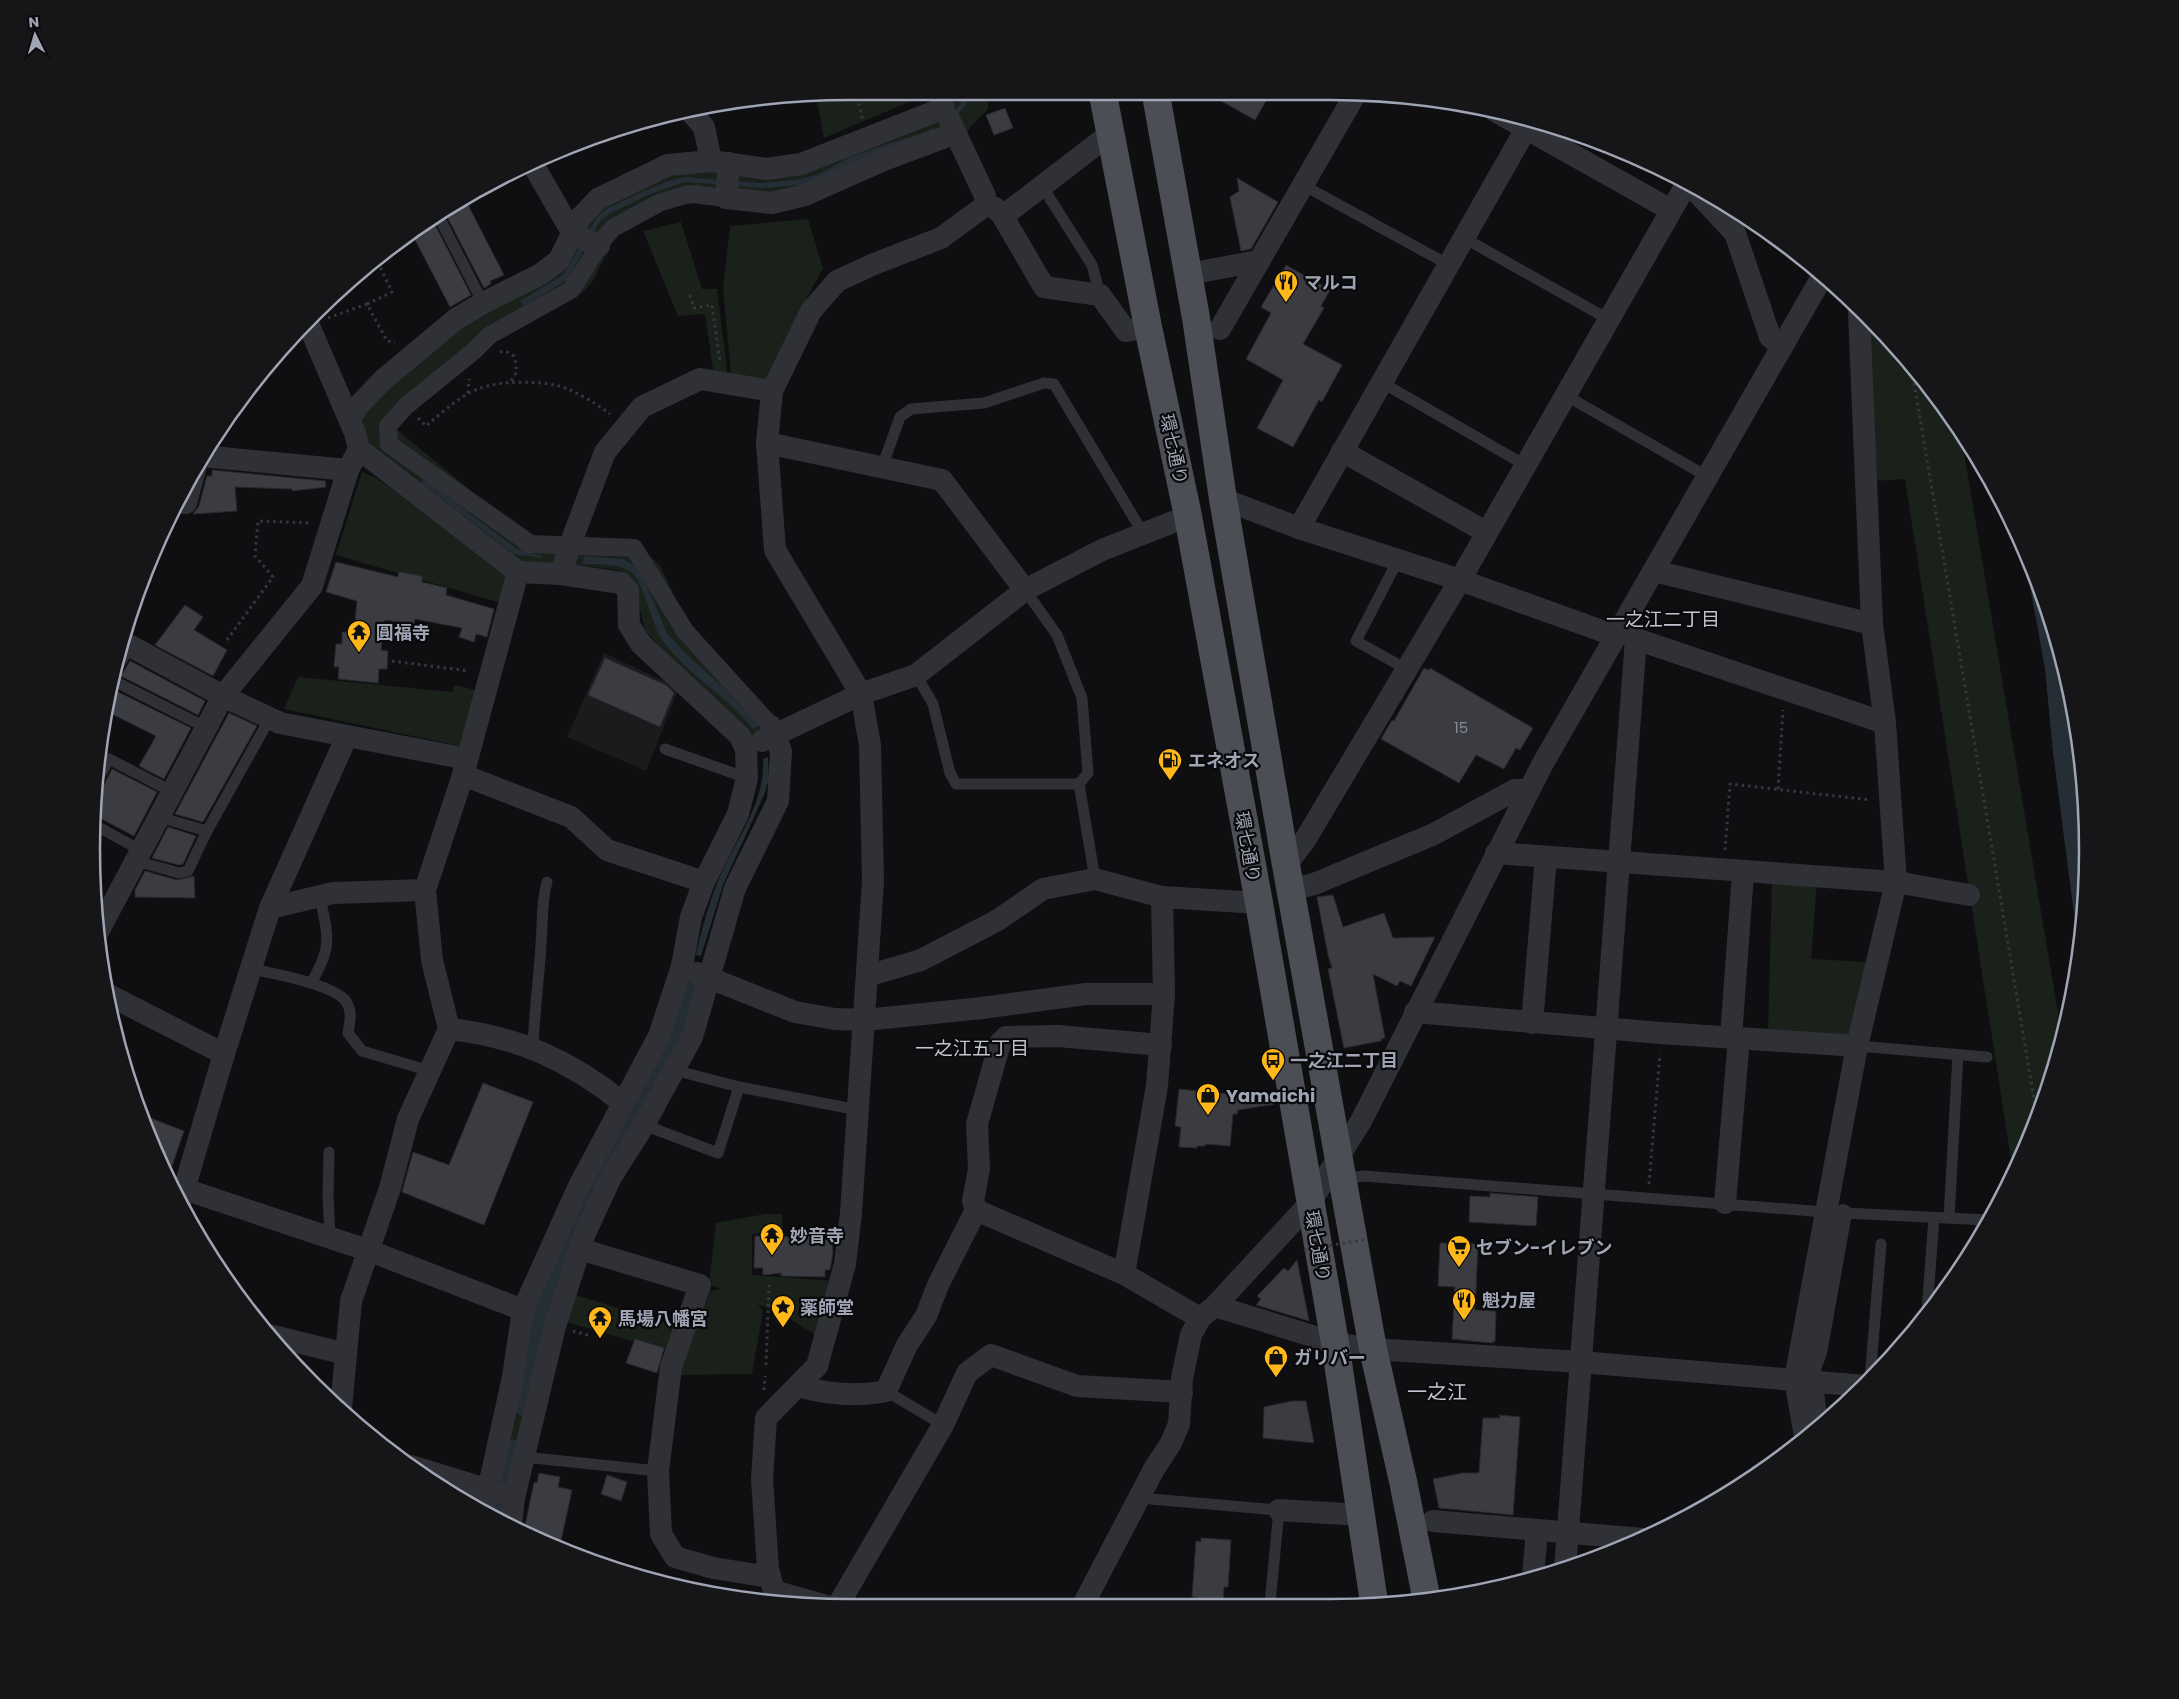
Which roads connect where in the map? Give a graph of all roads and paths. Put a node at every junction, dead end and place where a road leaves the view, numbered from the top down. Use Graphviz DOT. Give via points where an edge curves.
graph roads {
  1 [pos="1104,100"];
  2 [pos="1157,100"];
  3 [pos="1351,101"];
  4 [pos="942,102"];
  5 [pos="694,116"];
  6 [pos="1527,127"];
  7 [pos="1541,131"];
  8 [pos="956,133"];
  9 [pos="1111,133"];
  10 [pos="536,169"];
  11 [pos="724,177"];
  12 [pos="1302,185"];
  13 [pos="1042,186"];
  14 [pos="1684,190"];
  15 [pos="1703,199"];
  16 [pos="1671,210"];
  17 [pos="995,211"];
  18 [pos="441,221"];
  19 [pos="1464,238"];
  20 [pos="587,240"];
  21 [pos="1259,261"];
  22 [pos="1448,265"];
  23 [pos="380,266"];
  24 [pos="1188,274"];
  25 [pos="1819,282"];
  26 [pos="690,295"];
  27 [pos="1100,295"];
  28 [pos="483,303"];
  29 [pos="367,304"];
  30 [pos="321,319"];
  31 [pos="1608,319"];
  32 [pos="1859,320"];
  33 [pos="1148,327"];
  34 [pos="311,329"];
  35 [pos="1220,329"];
  36 [pos="1782,347"];
  37 [pos="494,353"];
  38 [pos="407,358"];
  39 [pos="470,376"];
  40 [pos="1914,380"];
  41 [pos="1381,382"];
  42 [pos="722,383"];
  43 [pos="508,384"];
  44 [pos="772,391"];
  45 [pos="468,393"];
  46 [pos="1565,396"];
  47 [pos="406,406"];
  48 [pos="350,419"];
  49 [pos="625,428"];
  50 [pos="767,442"];
  51 [pos="359,449"];
  52 [pos="1342,451"];
  53 [pos="211,457"];
  54 [pos="1525,465"];
  55 [pos="882,467"];
  56 [pos="348,470"];
  57 [pos="1708,477"];
  58 [pos="1223,499"];
  59 [pos="1188,516"];
  60 [pos="332,524"];
  61 [pos="1299,528"];
  62 [pos="1486,532"];
  63 [pos="1143,533"];
  64 [pos="565,560"];
  65 [pos="1398,560"];
  66 [pos="1654,571"];
  67 [pos="518,572"];
  68 [pos="1460,580"];
  69 [pos="1025,590"];
  70 [pos="1872,624"];
  71 [pos="1624,635"];
  72 [pos="227,640"];
  73 [pos="129,646"];
  74 [pos="392,661"];
  75 [pos="1406,669"];
  76 [pos="490,674"];
  77 [pos="916,674"];
  78 [pos="119,682"];
  79 [pos="1784,690"];
  80 [pos="861,694"];
  81 [pos="223,696"];
  82 [pos="270,718"];
  83 [pos="1885,723"];
  84 [pos="207,728"];
  85 [pos="347,736"];
  86 [pos="764,738"];
  87 [pos="665,749"];
  88 [pos="105,767"];
  89 [pos="465,767"];
  90 [pos="747,778"];
  91 [pos="1079,784"];
  92 [pos="1778,789"];
  93 [pos="1529,790"];
  94 [pos="173,792"];
  95 [pos="1891,802"];
  96 [pos="159,817"];
  97 [pos="101,829"];
  98 [pos="208,830"];
  99 [pos="1496,853"];
  100 [pos="139,856"];
  101 [pos="1546,857"];
  102 [pos="1618,863"];
  103 [pos="1733,872"];
  104 [pos="1288,877"];
  105 [pos="1095,879"];
  106 [pos="547,882"];
  107 [pos="704,882"];
  108 [pos="1896,882"];
  109 [pos="426,890"];
  110 [pos="1969,895"];
  111 [pos="320,896"];
  112 [pos="1162,897"];
  113 [pos="1259,903"];
  114 [pos="270,908"];
  115 [pos="104,921"];
  116 [pos="682,966"];
  117 [pos="251,969"];
  118 [pos="867,976"];
  119 [pos="710,979"];
  120 [pos="311,983"];
  121 [pos="1164,994"];
  122 [pos="114,998"];
  123 [pos="1415,1012"];
  124 [pos="865,1020"];
  125 [pos="1532,1023"];
  126 [pos="1606,1028"];
  127 [pos="449,1029"];
  128 [pos="1661,1033"];
  129 [pos="1735,1038"];
  130 [pos="1161,1045"];
  131 [pos="1858,1046"];
  132 [pos="533,1049"];
  133 [pos="224,1054"];
  134 [pos="1958,1055"];
  135 [pos="1987,1057"];
  136 [pos="674,1070"];
  137 [pos="430,1071"];
  138 [pos="739,1087"];
  139 [pos="2035,1102"];
  140 [pos="623,1103"];
  141 [pos="858,1110"];
  142 [pos="644,1125"];
  143 [pos="329,1152"];
  144 [pos="1341,1169"];
  145 [pos="183,1192"];
  146 [pos="1594,1194"];
  147 [pos="186,1197"];
  148 [pos="1648,1198"];
  149 [pos="1310,1203"];
  150 [pos="1725,1203"];
  151 [pos="976,1210"];
  152 [pos="1834,1212"];
  153 [pos="1934,1218"];
  154 [pos="1949,1218"];
  155 [pos="1981,1220"];
  156 [pos="330,1238"];
  157 [pos="1368,1239"];
  158 [pos="1881,1244"];
  159 [pos="580,1250"];
  160 [pos="1304,1250"];
  161 [pos="370,1251"];
  162 [pos="1124,1274"];
  163 [pos="769,1285"];
  164 [pos="1928,1301"];
  165 [pos="523,1310"];
  166 [pos="1207,1312"];
  167 [pos="281,1338"];
  168 [pos="1335,1343"];
  169 [pos="1373,1349"];
  170 [pos="346,1354"];
  171 [pos="1581,1362"];
  172 [pos="766,1365"];
  173 [pos="1871,1367"];
  174 [pos="1805,1380"];
  175 [pos="1853,1385"];
  176 [pos="798,1386"];
  177 [pos="886,1391"];
  178 [pos="1182,1392"];
  179 [pos="342,1400"];
  180 [pos="1817,1419"];
  181 [pos="943,1426"];
  182 [pos="1805,1428"];
  183 [pos="524,1457"];
  184 [pos="658,1471"];
  185 [pos="436,1475"];
  186 [pos="499,1497"];
  187 [pos="1140,1498"];
  188 [pos="1278,1510"];
  189 [pos="1361,1515"];
  190 [pos="508,1516"];
  191 [pos="1433,1521"];
  192 [pos="1537,1530"];
  193 [pos="1568,1533"];
  194 [pos="1626,1538"];
  195 [pos="1566,1560"];
  196 [pos="1534,1570"];
  197 [pos="775,1590"];
  198 [pos="1425,1593"];
  199 [pos="797,1597"];
  200 [pos="1373,1597"];
  201 [pos="842,1599"];
  202 [pos="1085,1599"];
  203 [pos="1270,1599"];
  1 -- 9 [label="main road, 環七通り"];
  2 -- 24 [label="main road, 環七通り"];
  3 -- 12 [label="street"];
  4 -- 8 [label="street"];
  4 -- 11 [label="street" via="801,164"];
  5 -- 11 [label="street" via="704,127"];
  6 -- 19 [label="street"];
  7 -- 16 [label="street"];
  8 -- 11 [label="street" via="884,160 805,196 772,203"];
  8 -- 17 [label="street"];
  9 -- 13 [label="street"];
  9 -- 33 [label="main road, 環七通り"];
  10 -- 20 [label="street"];
  11 -- 20 [label="street" via="694,194 659,203 613,228 604,238"];
  11 -- 20 [label="street" via="668,165 598,199 580,218"];
  12 -- 21 [label="street"];
  12 -- 22 [label="lane"];
  13 -- 17 [label="street"];
  13 -- 27 [label="lane" via="1092,265"];
  14 -- 16 [label="street"];
  15 -- 36 [label="street" via="1735,233 1770,337"];
  16 -- 31 [label="street"];
  17 -- 27 [label="street" via="1044,287"];
  17 -- 44 [label="street" via="941,238 837,281 811,311"];
  18 -- 28 [label="lane"];
  19 -- 22 [label="street"];
  19 -- 31 [label="lane"];
  20 -- 28 [label="street" via="541,274"];
  20 -- 47 [label="street" via="570,290 490,336"];
  21 -- 24 [label="street"];
  21 -- 35 [label="street"];
  22 -- 41 [label="street"];
  23 -- 29 [label="path" via="392,292"];
  24 -- 58 [label="main road, 環七通り"];
  25 -- 36 [label="street"];
  26 -- 42 [label="path" via="694,308 712,305"];
  27 -- 33 [label="street" via="1126,331"];
  28 -- 38 [label="street" via="456,319"];
  29 -- 30 [label="path"];
  29 -- 38 [label="path" via="387,341 395,342"];
  31 -- 46 [label="street"];
  32 -- 70 [label="street"];
  33 -- 59 [label="main road, 環七通り"];
  34 -- 48 [label="street"];
  36 -- 57 [label="street"];
  37 -- 43 [label="path" via="505,351 514,356 518,370"];
  38 -- 48 [label="street" via="364,400"];
  39 -- 45 [label="path"];
  40 -- 139 [label="path"];
  41 -- 52 [label="street"];
  41 -- 54 [label="lane"];
  42 -- 44 [label="street"];
  42 -- 49 [label="street" via="700,379 642,408"];
  43 -- 45 [label="path" via="487,386"];
  43 -- 49 [label="path" via="560,386 606,412"];
  44 -- 50 [label="street"];
  45 -- 47 [label="path" via="426,426"];
  46 -- 54 [label="street"];
  46 -- 57 [label="lane"];
  47 -- 64 [label="street" via="388,426 389,444 530,544"];
  48 -- 51 [label="street"];
  49 -- 64 [label="street" via="605,452"];
  50 -- 55 [label="street"];
  50 -- 80 [label="street" via="776,550"];
  51 -- 56 [label="street"];
  51 -- 67 [label="street"];
  52 -- 61 [label="street"];
  52 -- 62 [label="street"];
  53 -- 56 [label="street"];
  54 -- 62 [label="street"];
  55 -- 63 [label="lane" via="900,417 911,409 984,403 1044,383 1054,384"];
  55 -- 69 [label="street" via="942,480"];
  56 -- 60 [label="street"];
  57 -- 66 [label="street"];
  58 -- 61 [label="street"];
  58 -- 104 [label="main road, 環七通り"];
  59 -- 63 [label="street"];
  59 -- 113 [label="main road, 環七通り"];
  60 -- 72 [label="path" via="258,522 255,556 273,576"];
  60 -- 81 [label="street" via="312,586"];
  61 -- 65 [label="street"];
  62 -- 68 [label="street"];
  63 -- 69 [label="street" via="1102,550"];
  64 -- 67 [label="street"];
  64 -- 86 [label="street" via="621,583 628,590 629,625 641,644 740,736"];
  64 -- 86 [label="street" via="634,548 685,631"];
  65 -- 68 [label="street"];
  65 -- 75 [label="lane" via="1356,641"];
  66 -- 70 [label="street"];
  66 -- 71 [label="street"];
  67 -- 76 [label="street"];
  68 -- 71 [label="street"];
  68 -- 75 [label="street"];
  69 -- 77 [label="street"];
  69 -- 91 [label="lane" via="1057,635 1082,698 1088,773"];
  70 -- 83 [label="street"];
  71 -- 79 [label="street"];
  71 -- 93 [label="street"];
  71 -- 102 [label="street"];
  73 -- 81 [label="street"];
  74 -- 76 [label="path"];
  75 -- 104 [label="street" via="1305,840"];
  76 -- 89 [label="street"];
  77 -- 80 [label="street"];
  77 -- 91 [label="lane" via="933,704 950,773 956,784"];
  78 -- 84 [label="lane"];
  79 -- 83 [label="street"];
  79 -- 92 [label="path"];
  80 -- 86 [label="street"];
  80 -- 118 [label="street" via="870,745 872,861"];
  81 -- 82 [label="street"];
  81 -- 84 [label="street"];
  82 -- 85 [label="street" via="280,723"];
  82 -- 98 [label="lane"];
  83 -- 95 [label="street"];
  84 -- 94 [label="street"];
  85 -- 89 [label="street"];
  85 -- 114 [label="street"];
  86 -- 90 [label="street"];
  86 -- 119 [label="street" via="781,751 778,801 736,888"];
  87 -- 90 [label="lane"];
  88 -- 94 [label="lane" via="109,759"];
  89 -- 107 [label="street" via="571,817 607,850"];
  89 -- 109 [label="street"];
  90 -- 107 [label="street" via="738,814"];
  91 -- 105 [label="lane"];
  92 -- 95 [label="path"];
  92 -- 103 [label="path" via="1730,784"];
  93 -- 99 [label="street"];
  93 -- 104 [label="street" via="1515,790 1434,834 1314,884"];
  94 -- 96 [label="street"];
  95 -- 108 [label="street"];
  96 -- 98 [label="lane"];
  96 -- 100 [label="street"];
  97 -- 100 [label="lane"];
  98 -- 100 [label="lane" via="188,872 180,873"];
  99 -- 101 [label="street"];
  99 -- 123 [label="street"];
  100 -- 115 [label="street"];
  101 -- 102 [label="street"];
  101 -- 125 [label="street"];
  102 -- 103 [label="street"];
  102 -- 126 [label="street"];
  103 -- 108 [label="street"];
  103 -- 129 [label="street"];
  104 -- 144 [label="main road, 環七通り"];
  105 -- 112 [label="street"];
  105 -- 118 [label="street" via="1043,889 998,920 921,960"];
  106 -- 132 [label="lane" via="543,897"];
  107 -- 116 [label="street" via="691,917"];
  108 -- 110 [label="street"];
  108 -- 131 [label="street"];
  109 -- 111 [label="street"];
  109 -- 127 [label="street" via="432,960"];
  111 -- 114 [label="street"];
  111 -- 120 [label="lane" via="328,944"];
  112 -- 113 [label="street"];
  112 -- 121 [label="street"];
  113 -- 149 [label="main road, 環七通り"];
  114 -- 117 [label="street"];
  116 -- 119 [label="street"];
  116 -- 140 [label="street" via="659,1036"];
  117 -- 120 [label="lane"];
  117 -- 133 [label="street"];
  118 -- 124 [label="street"];
  119 -- 124 [label="street" via="795,1012"];
  119 -- 136 [label="street" via="692,1037"];
  120 -- 137 [label="lane" via="344,1000 350,1010 348,1033 362,1051"];
  121 -- 124 [label="street" via="1086,994"];
  121 -- 130 [label="street"];
  122 -- 133 [label="street"];
  123 -- 125 [label="street"];
  123 -- 144 [label="street"];
  124 -- 141 [label="street"];
  125 -- 126 [label="street"];
  126 -- 128 [label="street"];
  126 -- 146 [label="street"];
  127 -- 132 [label="street" via="472,1031"];
  127 -- 137 [label="street"];
  128 -- 129 [label="street"];
  128 -- 148 [label="path"];
  129 -- 131 [label="street"];
  129 -- 150 [label="street"];
  130 -- 151 [label="street" via="1058,1036 1006,1037 1000,1042 978,1124 979,1170 972,1200"];
  130 -- 162 [label="street" via="1157,1086"];
  131 -- 134 [label="lane"];
  131 -- 152 [label="street"];
  132 -- 140 [label="street" via="595,1080"];
  133 -- 145 [label="street"];
  134 -- 135 [label="lane"];
  134 -- 154 [label="lane"];
  136 -- 138 [label="lane"];
  136 -- 142 [label="street"];
  137 -- 161 [label="street" via="408,1119"];
  138 -- 141 [label="lane"];
  138 -- 142 [label="lane" via="718,1152"];
  140 -- 165 [label="street" via="578,1188"];
  141 -- 176 [label="street" via="852,1213 845,1264 817,1366"];
  142 -- 159 [label="street" via="611,1177"];
  143 -- 156 [label="lane"];
  144 -- 146 [label="lane" via="1364,1176"];
  144 -- 149 [label="street"];
  144 -- 169 [label="main road, 環七通り"];
  146 -- 148 [label="lane"];
  146 -- 171 [label="street"];
  147 -- 156 [label="street"];
  148 -- 150 [label="lane"];
  149 -- 166 [label="street"];
  149 -- 168 [label="main road, 環七通り"];
  150 -- 152 [label="lane"];
  151 -- 162 [label="street"];
  151 -- 177 [label="street"];
  152 -- 153 [label="lane"];
  152 -- 174 [label="street"];
  153 -- 154 [label="lane"];
  153 -- 164 [label="lane"];
  154 -- 155 [label="lane"];
  156 -- 161 [label="street"];
  157 -- 160 [label="path, bridge"];
  158 -- 173 [label="lane"];
  159 -- 183 [label="street" via="556,1326"];
  159 -- 184 [label="street" via="700,1285 671,1367"];
  161 -- 165 [label="street"];
  161 -- 170 [label="street" via="351,1301"];
  162 -- 166 [label="street"];
  163 -- 172 [label="path"];
  165 -- 186 [label="street" via="513,1376 491,1477"];
  166 -- 168 [label="street"];
  166 -- 178 [label="street" via="1191,1335"];
  167 -- 170 [label="street"];
  168 -- 169 [label="street"];
  168 -- 189 [label="main road, 環七通り"];
  169 -- 171 [label="street"];
  169 -- 198 [label="main road, 環七通り"];
  170 -- 179 [label="street"];
  171 -- 174 [label="street"];
  171 -- 193 [label="street"];
  174 -- 175 [label="street"];
  174 -- 180 [label="street"];
  174 -- 182 [label="street"];
  176 -- 177 [label="street" via="818,1392"];
  176 -- 197 [label="street" via="766,1418 762,1479 768,1569"];
  177 -- 181 [label="lane"];
  178 -- 181 [label="street" via="1077,1386 991,1354 967,1373"];
  178 -- 187 [label="street" via="1179,1424"];
  181 -- 201 [label="street"];
  183 -- 184 [label="lane"];
  183 -- 186 [label="street"];
  184 -- 197 [label="street" via="661,1534 675,1558"];
  185 -- 186 [label="street"];
  186 -- 190 [label="street"];
  187 -- 188 [label="lane"];
  187 -- 202 [label="street"];
  188 -- 189 [label="street"];
  188 -- 203 [label="lane"];
  189 -- 200 [label="main road, 環七通り"];
  191 -- 192 [label="street"];
  192 -- 193 [label="street"];
  192 -- 196 [label="street"];
  193 -- 194 [label="street"];
  193 -- 195 [label="street"];
  197 -- 199 [label="street"];
}
